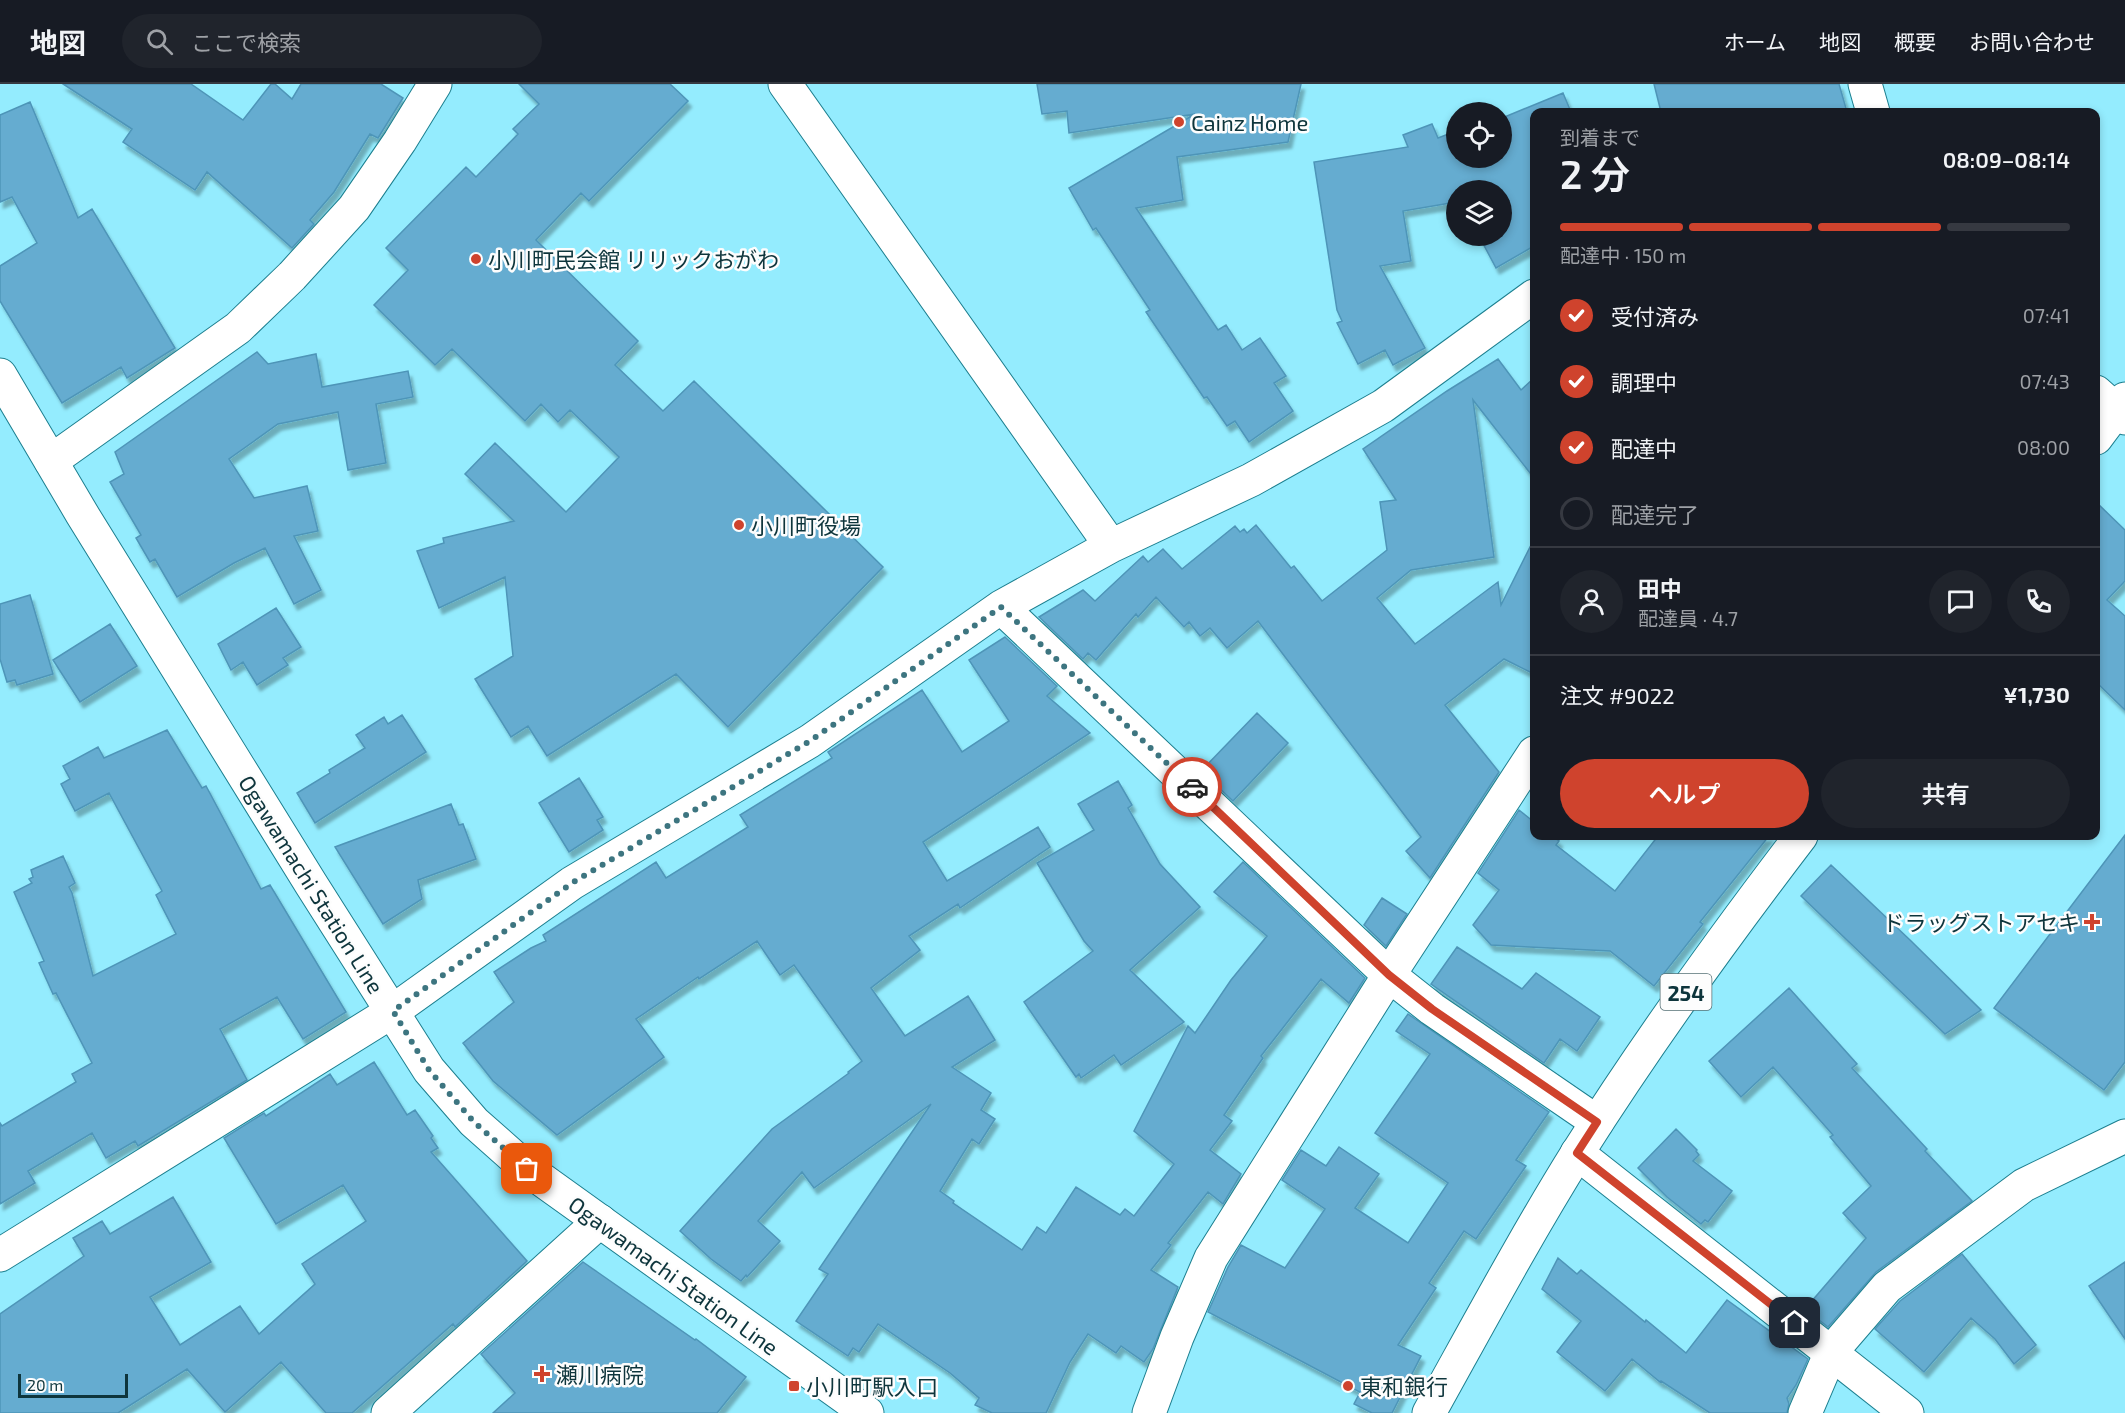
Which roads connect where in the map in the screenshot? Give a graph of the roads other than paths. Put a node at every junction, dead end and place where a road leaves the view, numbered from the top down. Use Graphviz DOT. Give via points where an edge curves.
graph roads {
  1 [pos="435,84"];
  2 [pos="785,84"];
  3 [pos="1865,84"];
  4 [pos="1872,108"];
  5 [pos="1530,299"];
  6 [pos="0,375"];
  7 [pos="2116,404"];
  8 [pos="2100,431"];
  9 [pos="51,461"];
  10 [pos="1111,546"];
  11 [pos="1001,607"];
  12 [pos="1530,759"];
  13 [pos="1798,840"];
  14 [pos="1389,975"];
  15 [pos="393,1011"];
  16 [pos="1597,1122"];
  17 [pos="2125,1136"];
  18 [pos="1577,1153"];
  19 [pos="600,1221"];
  20 [pos="0,1255"];
  21 [pos="1831,1352"];
  22 [pos="388,1413"];
  23 [pos="867,1413"];
  24 [pos="1149,1413"];
  25 [pos="1430,1413"];
  26 [pos="1805,1413"];
  27 [pos="1907,1413"];
  1 -- 9 [label="main road" via="354,208 292,276 238,328"];
  2 -- 10 [label="main road"];
  3 -- 4 [label="main road"];
  5 -- 10 [label="main road" via="1383,406 1251,480"];
  6 -- 9 [label="main road, Ogawamachi Station Line"];
  7 -- 8 [label="main road"];
  9 -- 15 [label="main road, Ogawamachi Station Line" via="310,884"];
  10 -- 11 [label="main road"];
  11 -- 14 [label="main road"];
  11 -- 15 [label="main road" via="810,741 572,883"];
  12 -- 14 [label="main road"];
  13 -- 16 [label="main road, 254"];
  14 -- 16 [label="main road"];
  14 -- 24 [label="main road" via="1211,1258"];
  15 -- 19 [label="main road, Ogawamachi Station Line" via="429,1070 474,1122 527,1169"];
  15 -- 20 [label="main road"];
  16 -- 18 [label="main road, 254"];
  17 -- 21 [label="main road" via="2024,1185 1887,1287"];
  18 -- 21 [label="main road"];
  18 -- 25 [label="main road, 254"];
  19 -- 22 [label="main road"];
  19 -- 23 [label="main road, Ogawamachi Station Line"];
  21 -- 26 [label="main road"];
  21 -- 27 [label="main road"];
}
